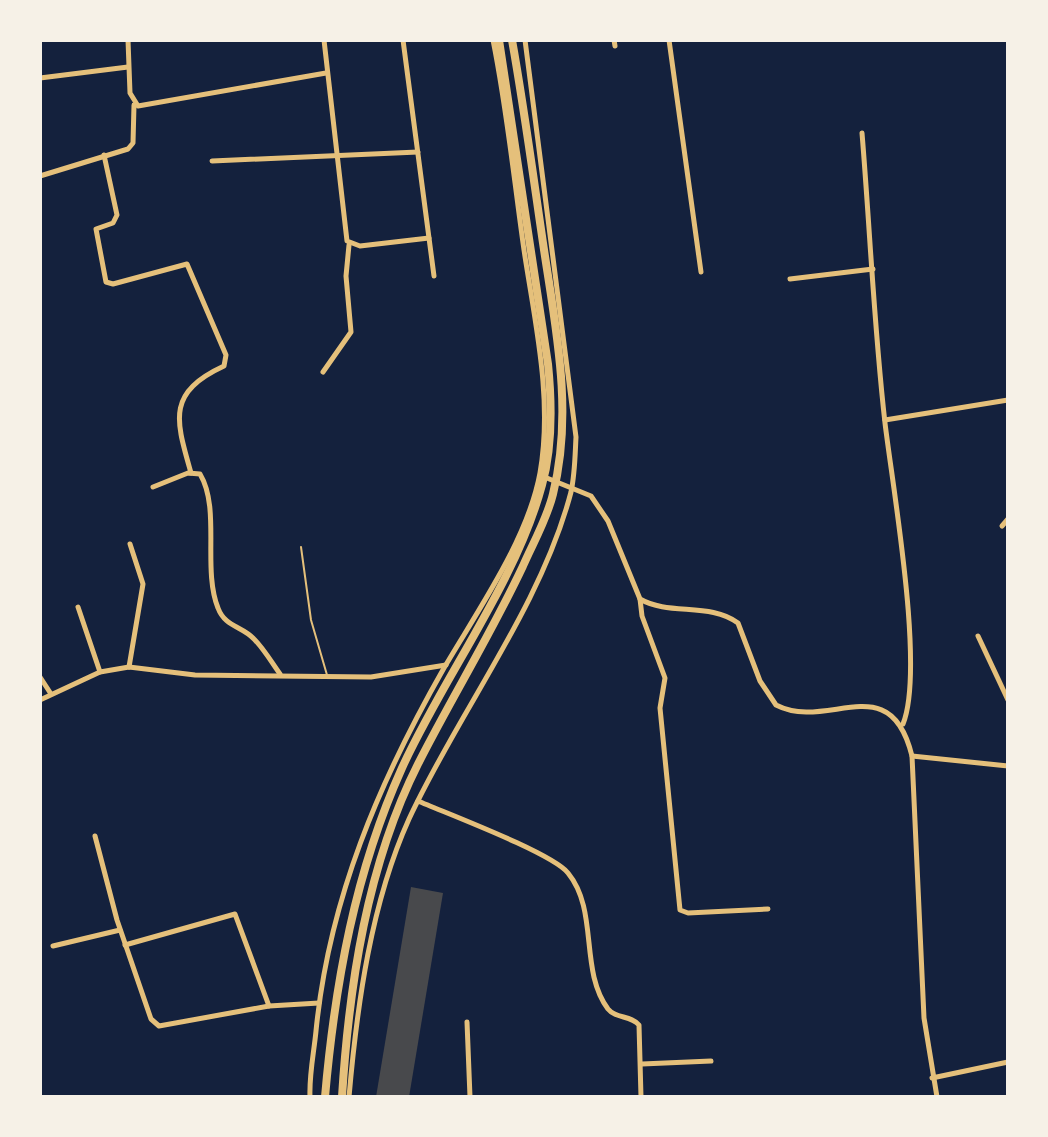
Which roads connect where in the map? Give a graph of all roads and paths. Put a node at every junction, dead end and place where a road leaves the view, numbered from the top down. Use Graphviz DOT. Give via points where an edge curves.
graph roads {
  1 [pos="128,40"];
  2 [pos="324,40"];
  3 [pos="403,40"];
  4 [pos="496,40"];
  5 [pos="512,40"];
  6 [pos="525,40"];
  7 [pos="669,40"];
  8 [pos="128,67"];
  9 [pos="326,73"];
  10 [pos="40,78"];
  11 [pos="134,105"];
  12 [pos="862,133"];
  13 [pos="418,152"];
  14 [pos="104,155"];
  15 [pos="338,155"];
  16 [pos="212,161"];
  17 [pos="40,176"];
  18 [pos="429,238"];
  19 [pos="349,245"];
  20 [pos="873,269"];
  21 [pos="701,272"];
  22 [pos="434,276"];
  23 [pos="790,279"];
  24 [pos="323,372"];
  25 [pos="1008,400"];
  26 [pos="885,420"];
  27 [pos="191,473"];
  28 [pos="540,475"];
  29 [pos="572,486"];
  30 [pos="153,487"];
  31 [pos="1008,519"];
  32 [pos="1002,526"];
  33 [pos="130,544"];
  34 [pos="301,547"];
  35 [pos="640,599"];
  36 [pos="78,607"];
  37 [pos="978,636"];
  38 [pos="446,665"];
  39 [pos="129,667"];
  40 [pos="100,672"];
  41 [pos="280,675"];
  42 [pos="328,676"];
  43 [pos="40,677"];
  44 [pos="51,694"];
  45 [pos="40,700"];
  46 [pos="1008,700"];
  47 [pos="903,725"];
  48 [pos="912,756"];
  49 [pos="1008,766"];
  50 [pos="418,801"];
  51 [pos="95,836"];
  52 [pos="768,909"];
  53 [pos="120,930"];
  54 [pos="125,945"];
  55 [pos="53,946"];
  56 [pos="319,1003"];
  57 [pos="269,1006"];
  58 [pos="467,1022"];
  59 [pos="711,1061"];
  60 [pos="1008,1062"];
  61 [pos="642,1064"];
  62 [pos="932,1078"];
  63 [pos="310,1097"];
  64 [pos="325,1097"];
  65 [pos="342,1097"];
  66 [pos="349,1097"];
  67 [pos="470,1097"];
  68 [pos="641,1097"];
  69 [pos="937,1097"];
  1 -- 8 [label="street"];
  2 -- 9 [label="street"];
  3 -- 13 [label="street"];
  4 -- 28 [label="street" via="539,356 545,423"];
  4 -- 64 [label="highway" via="552,403 543,485 485,615 402,769 364,869 337,987"];
  5 -- 65 [label="highway" via="562,373 553,495 499,617 417,766 384,854 355,975"];
  6 -- 29 [label="street" via="576,437"];
  7 -- 21 [label="street"];
  8 -- 10 [label="street"];
  8 -- 11 [label="street"];
  9 -- 11 [label="street"];
  9 -- 15 [label="street"];
  11 -- 14 [label="street" via="131,146"];
  12 -- 20 [label="street"];
  13 -- 15 [label="street"];
  13 -- 18 [label="street"];
  14 -- 17 [label="street"];
  14 -- 27 [label="street" via="117,215 113,223 96,229 106,282 187,264 226,355 224,366 198,380 180,405 177,424"];
  15 -- 16 [label="street"];
  15 -- 19 [label="street"];
  18 -- 19 [label="street"];
  18 -- 22 [label="street"];
  19 -- 24 [label="street" via="351,332"];
  20 -- 23 [label="street"];
  20 -- 26 [label="street"];
  25 -- 26 [label="street"];
  26 -- 47 [label="street" via="911,685"];
  27 -- 30 [label="street"];
  27 -- 41 [label="street" via="200,474 207,496 211,586 219,613 253,638"];
  28 -- 29 [label="street"];
  28 -- 38 [label="street" via="488,595"];
  29 -- 35 [label="street" via="591,496 608,521"];
  29 -- 50 [label="street" via="517,620"];
  31 -- 32 [label="street"];
  33 -- 39 [label="street" via="143,592"];
  34 -- 42 [label="lane" via="311,620"];
  35 -- 47 [label="street" via="723,614 738,623 767,694 783,709 883,710"];
  35 -- 52 [label="street" via="665,678 660,708 680,910"];
  36 -- 40 [label="street"];
  37 -- 46 [label="street"];
  38 -- 42 [label="street" via="386,676"];
  38 -- 56 [label="street" via="401,743 370,813 342,891"];
  39 -- 40 [label="street"];
  39 -- 41 [label="street" via="195,675"];
  40 -- 44 [label="street"];
  41 -- 42 [label="street"];
  43 -- 44 [label="street"];
  44 -- 45 [label="street"];
  47 -- 48 [label="street"];
  48 -- 49 [label="street"];
  48 -- 62 [label="street" via="924,1018"];
  50 -- 61 [label="street" via="558,865 571,876 583,906 599,989 609,1010 639,1025"];
  50 -- 66 [label="street" via="390,868 357,1007"];
  51 -- 53 [label="street"];
  53 -- 54 [label="street"];
  53 -- 55 [label="street"];
  54 -- 57 [label="street" via="151,1019 159,1026"];
  54 -- 57 [label="street" via="235,914"];
  56 -- 57 [label="street"];
  56 -- 63 [label="street"];
  58 -- 67 [label="street"];
  59 -- 61 [label="street"];
  60 -- 62 [label="street"];
  61 -- 68 [label="street"];
  62 -- 69 [label="street"];
}
